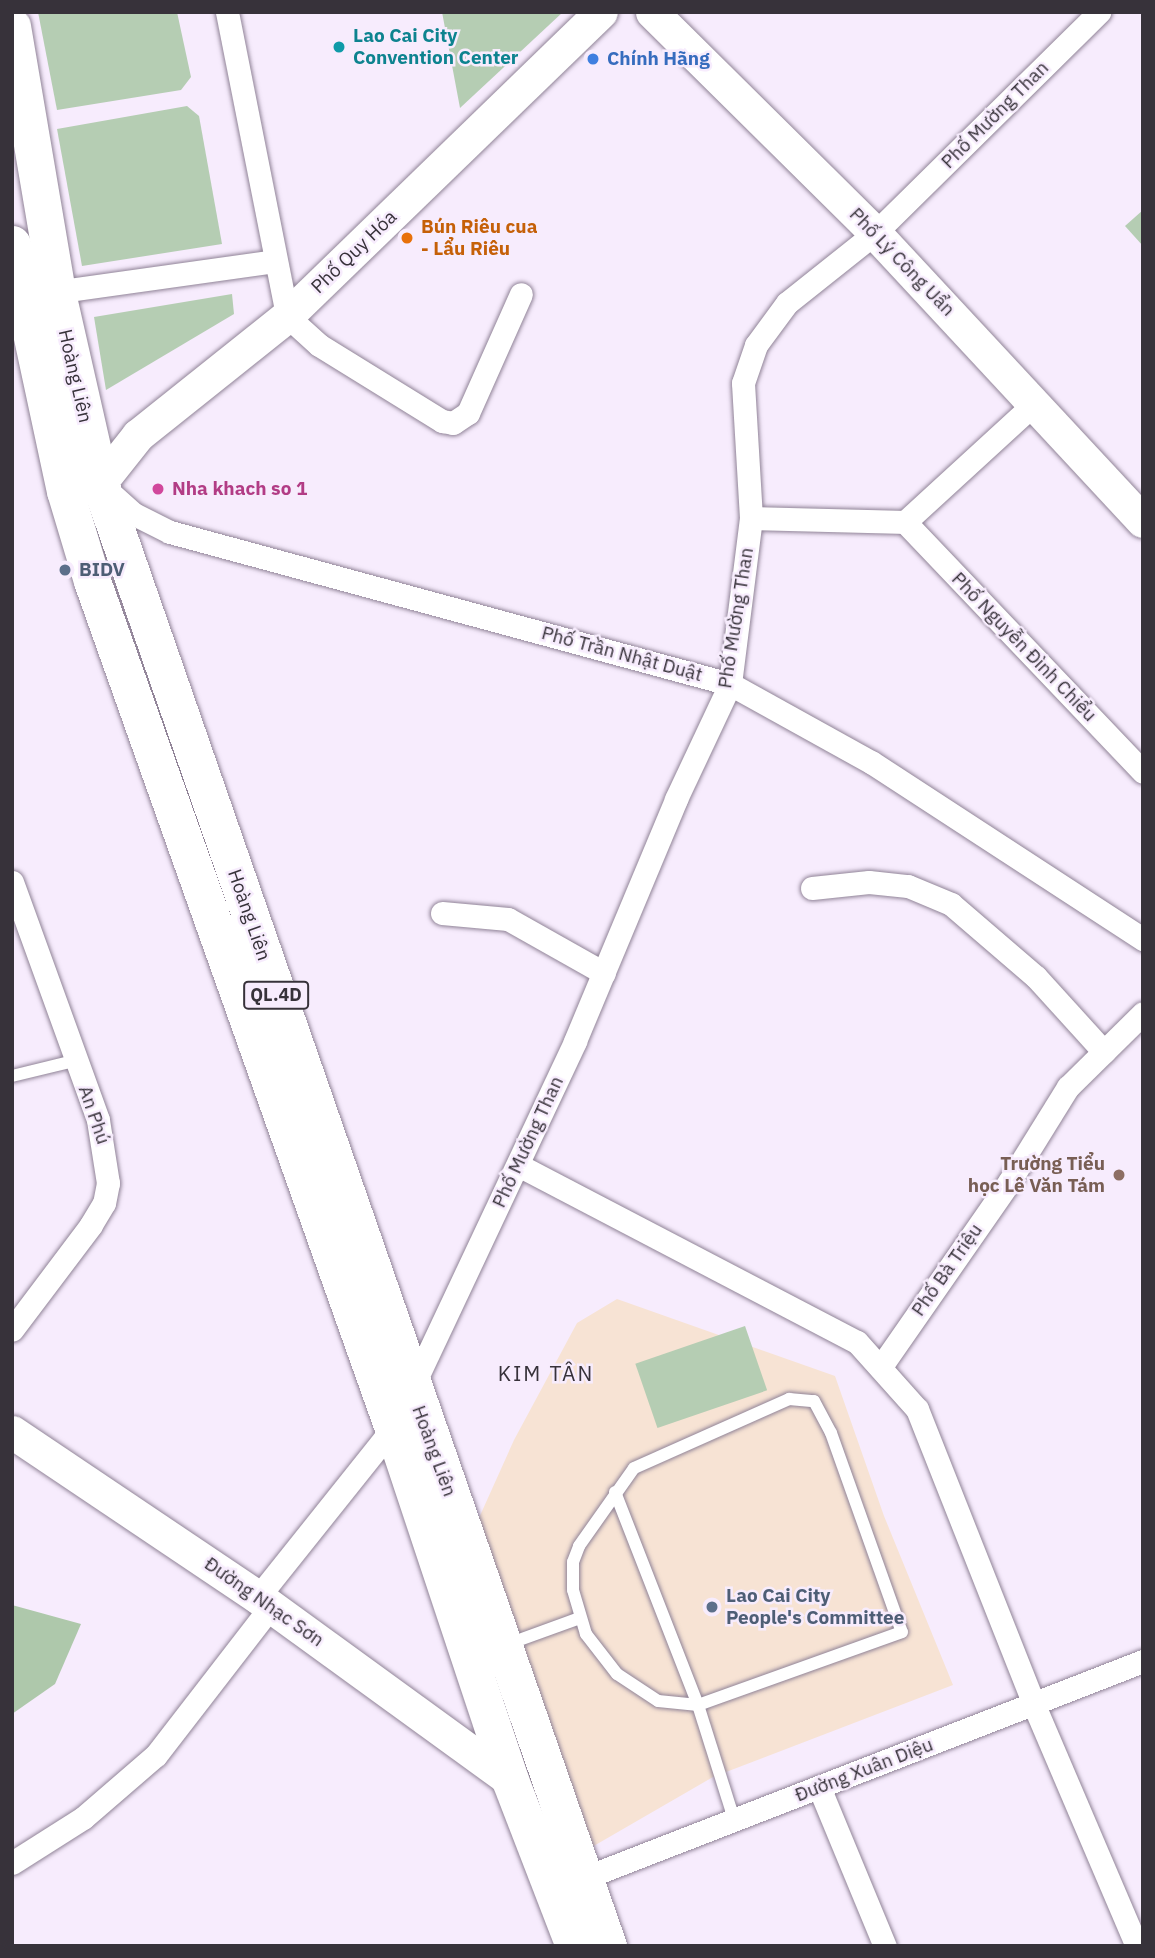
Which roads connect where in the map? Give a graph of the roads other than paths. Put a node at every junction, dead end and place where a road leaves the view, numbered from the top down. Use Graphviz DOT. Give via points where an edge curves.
graph roads {
  1 [pos="227,12"];
  2 [pos="601,12"];
  3 [pos="652,12"];
  4 [pos="1099,12"];
  5 [pos="12,26"];
  6 [pos="875,233"];
  7 [pos="12,244"];
  8 [pos="274,261"];
  9 [pos="57,293"];
  10 [pos="16,294"];
  11 [pos="521,294"];
  12 [pos="287,316"];
  13 [pos="1036,402"];
  14 [pos="82,487"];
  15 [pos="751,518"];
  16 [pos="1143,521"];
  17 [pos="905,522"];
  18 [pos="730,684"];
  19 [pos="1143,772"];
  20 [pos="12,882"];
  21 [pos="812,888"];
  22 [pos="442,913"];
  23 [pos="1143,939"];
  24 [pos="604,973"];
  25 [pos="1143,1013"];
  26 [pos="1104,1052"];
  27 [pos="74,1060"];
  28 [pos="12,1076"];
  29 [pos="518,1165"];
  30 [pos="12,1330"];
  31 [pos="882,1365"];
  32 [pos="412,1388"];
  33 [pos="393,1428"];
  34 [pos="12,1432"];
  35 [pos="615,1492"];
  36 [pos="265,1601"];
  37 [pos="580,1618"];
  38 [pos="486,1652"];
  39 [pos="1143,1661"];
  40 [pos="698,1705"];
  41 [pos="1034,1705"];
  42 [pos="548,1775"];
  43 [pos="510,1780"];
  44 [pos="819,1787"];
  45 [pos="734,1819"];
  46 [pos="12,1863"];
  47 [pos="569,1884"];
  48 [pos="574,1946"];
  49 [pos="608,1946"];
  50 [pos="885,1946"];
  51 [pos="1137,1946"];
  1 -- 8 [label="street"];
  2 -- 12 [label="main road, Phố Quy Hóa"];
  3 -- 6 [label="main road, Phố Lý Công Uẩn"];
  4 -- 6 [label="street, Phố Mường Than"];
  5 -- 9 [label="main road, Hoàng Liên / QL.4D"];
  6 -- 13 [label="main road, Phố Lý Công Uẩn"];
  6 -- 15 [label="street, Phố Mường Than" via="787,303 757,345 743,383 742,411"];
  7 -- 10 [label="main road, Hoàng Liên / QL.4D"];
  8 -- 9 [label="street"];
  8 -- 12 [label="street"];
  9 -- 10 [label="street"];
  9 -- 14 [label="main road, Hoàng Liên / QL.4D"];
  10 -- 14 [label="main road, Hoàng Liên / QL.4D"];
  11 -- 12 [label="street" via="468,412 453,423 442,421 319,345"];
  12 -- 14 [label="main road, Phố Quy Hóa" via="158,417"];
  13 -- 16 [label="main road, Phố Lý Công Uẩn"];
  13 -- 17 [label="street"];
  14 -- 18 [label="street, Phố Trần Nhật Duật" via="170,532"];
  14 -- 32 [label="main road, Hoàng Liên / QL.4D"];
  14 -- 33 [label="main road, Hoàng Liên / QL.4D" via="92,581"];
  15 -- 17 [label="street"];
  15 -- 18 [label="street, Phố Mường Than"];
  17 -- 19 [label="street, Phố Nguyễn Đình Chiểu"];
  18 -- 23 [label="street, Phố Trần Nhật Duật" via="871,762"];
  18 -- 24 [label="street, Phố Mường Than"];
  20 -- 27 [label="street, An Phú"];
  21 -- 26 [label="street" via="869,881 908,886 951,904 1036,977"];
  22 -- 24 [label="street" via="508,919"];
  24 -- 29 [label="street, Phố Mường Than"];
  25 -- 26 [label="street, Phố Bà Triệu"];
  26 -- 31 [label="street, Phố Bà Triệu" via="1068,1087 1009,1182"];
  27 -- 28 [label="lane"];
  27 -- 30 [label="street, An Phú" via="106,1149 104,1203"];
  29 -- 31 [label="street" via="857,1342"];
  29 -- 32 [label="street, Phố Mường Than"];
  31 -- 41 [label="street" via="917,1409"];
  32 -- 33 [label="main road"];
  32 -- 38 [label="main road, Hoàng Liên / QL.4D"];
  33 -- 36 [label="street"];
  33 -- 38 [label="main road, Hoàng Liên / QL.4D"];
  34 -- 36 [label="main road, Đường Nhạc Sơn"];
  35 -- 37 [label="lane" via="573,1562"];
  35 -- 40 [label="lane"];
  35 -- 40 [label="lane" via="634,1468 789,1399 814,1401 831,1433 902,1632"];
  36 -- 43 [label="main road, Đường Nhạc Sơn"];
  36 -- 46 [label="street" via="156,1755 83,1818"];
  37 -- 38 [label="lane"];
  37 -- 40 [label="lane" via="617,1674 658,1701"];
  38 -- 42 [label="main road, Hoàng Liên / QL.4D"];
  38 -- 43 [label="main road, Hoàng Liên / QL.4D"];
  39 -- 41 [label="street, Đường Xuân Diệu"];
  40 -- 45 [label="lane"];
  41 -- 44 [label="street, Đường Xuân Diệu"];
  41 -- 51 [label="street"];
  42 -- 43 [label="main road"];
  42 -- 47 [label="main road, Hoàng Liên / QL.4D"];
  43 -- 47 [label="main road, Hoàng Liên / QL.4D"];
  44 -- 45 [label="street, Đường Xuân Diệu"];
  44 -- 50 [label="street"];
  45 -- 47 [label="street, Đường Xuân Diệu"];
  47 -- 48 [label="main road, Hoàng Liên / QL.4D"];
  47 -- 49 [label="main road, Hoàng Liên / QL.4D"];
}
